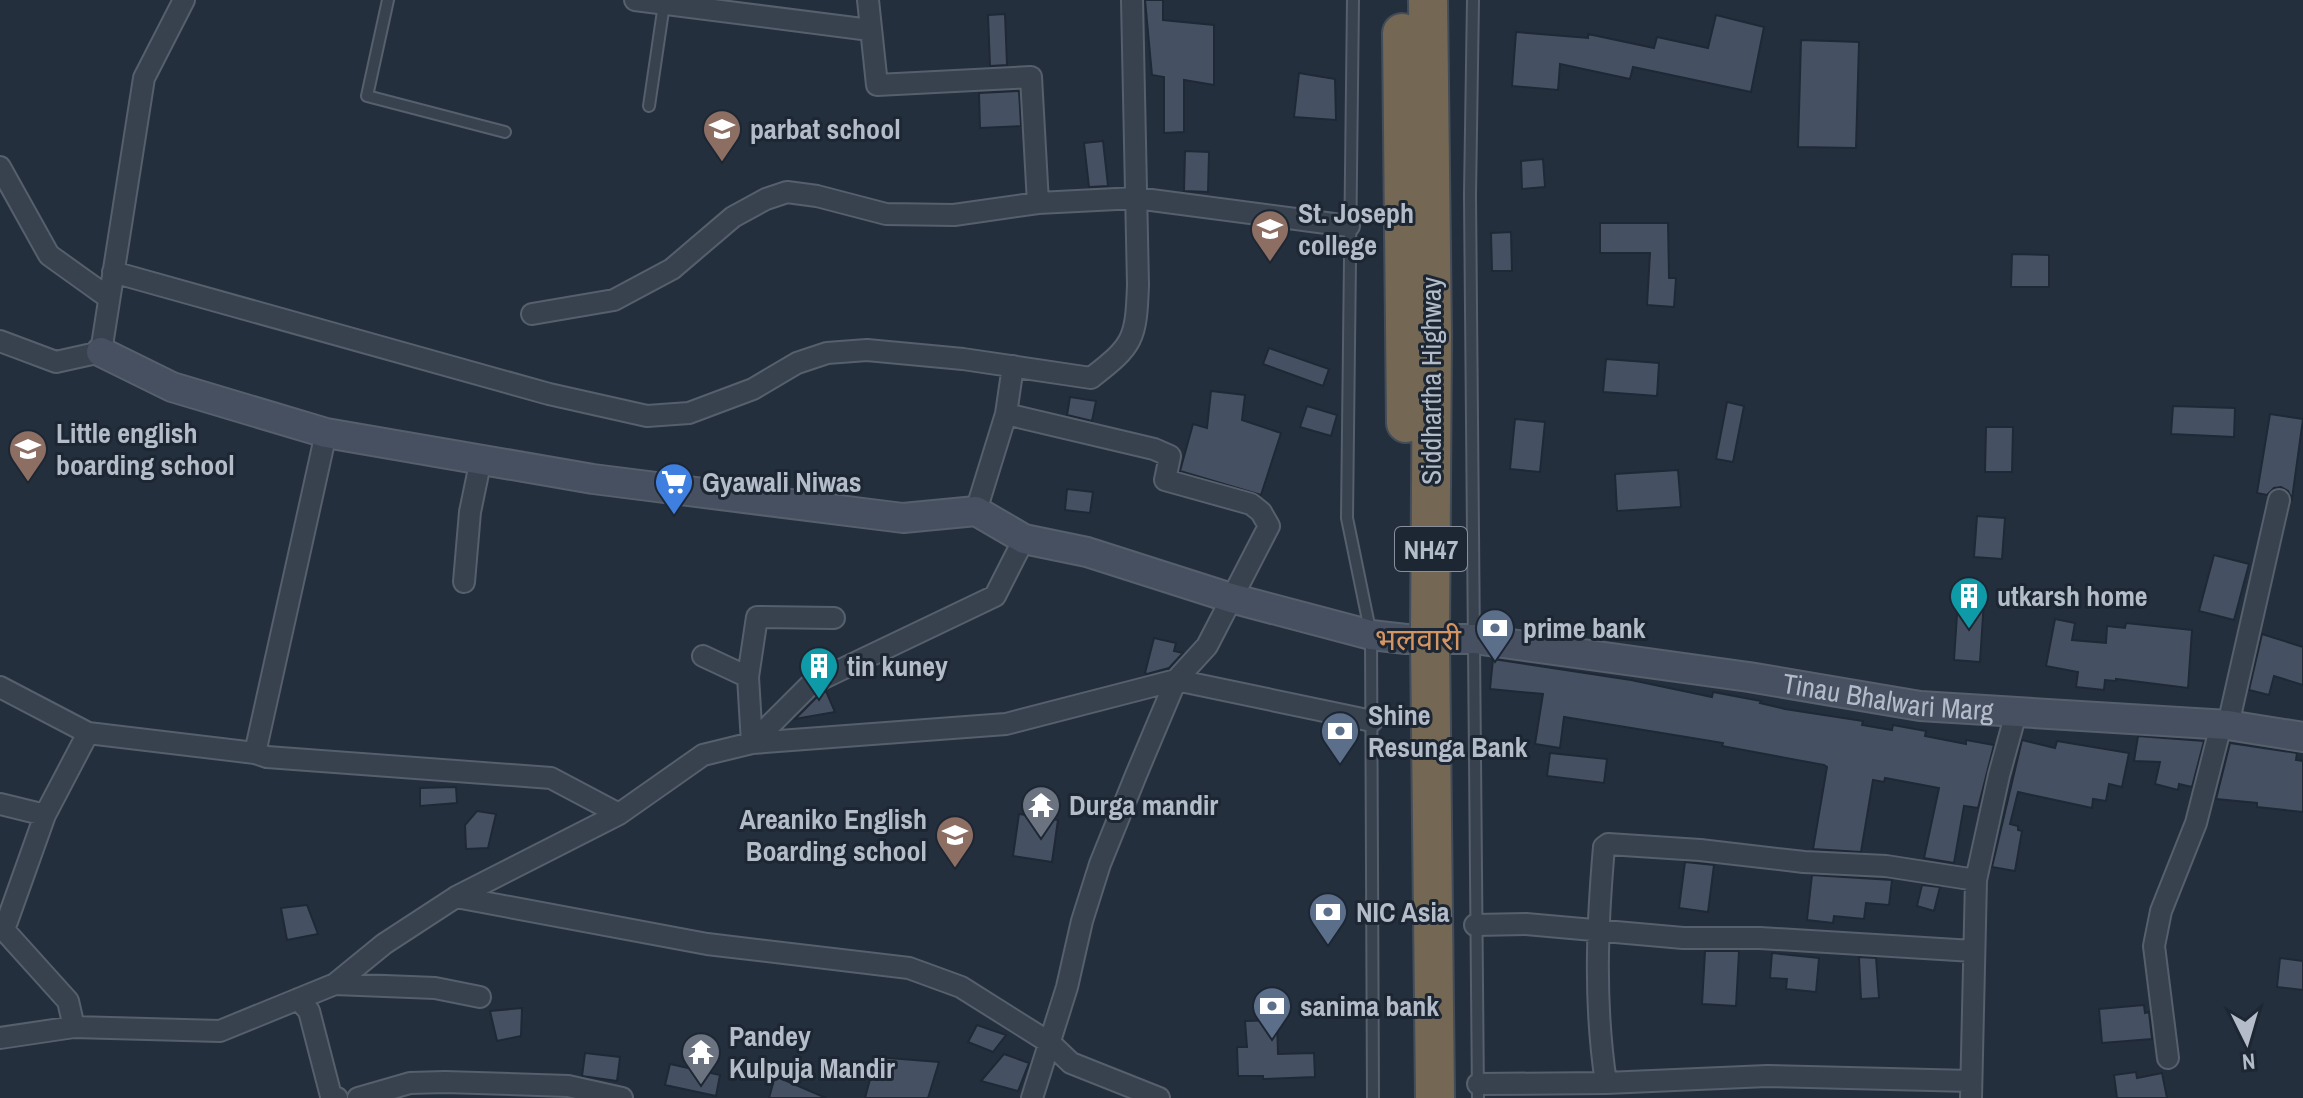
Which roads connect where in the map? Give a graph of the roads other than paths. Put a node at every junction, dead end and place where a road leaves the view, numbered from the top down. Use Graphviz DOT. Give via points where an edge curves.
graph roads {
  1 [pos="184,0"];
  2 [pos="388,0"];
  3 [pos="635,0"];
  4 [pos="868,0"];
  5 [pos="1132,0"];
  6 [pos="1353,0"];
  7 [pos="1402,0"];
  8 [pos="1428,0"];
  9 [pos="1473,0"];
  10 [pos="664,4"];
  11 [pos="870,30"];
  12 [pos="649,106"];
  13 [pos="505,132"];
  14 [pos="0,167"];
  15 [pos="1136,198"];
  16 [pos="1038,203"];
  17 [pos="1349,226"];
  18 [pos="113,272"];
  19 [pos="109,298"];
  20 [pos="532,314"];
  21 [pos="0,341"];
  22 [pos="101,352"];
  23 [pos="1013,366"];
  24 [pos="1006,414"];
  25 [pos="326,433"];
  26 [pos="481,459"];
  27 [pos="2279,500"];
  28 [pos="976,511"];
  29 [pos="1024,539"];
  30 [pos="464,582"];
  31 [pos="1231,598"];
  32 [pos="834,618"];
  33 [pos="1402,638"];
  34 [pos="1474,639"];
  35 [pos="703,656"];
  36 [pos="748,677"];
  37 [pos="1176,680"];
  38 [pos="0,687"];
  39 [pos="2016,713"];
  40 [pos="1372,721"];
  41 [pos="2224,725"];
  42 [pos="88,733"];
  43 [pos="2303,737"];
  44 [pos="752,743"];
  45 [pos="255,753"];
  46 [pos="0,804"];
  47 [pos="619,814"];
  48 [pos="45,815"];
  49 [pos="1976,880"];
  50 [pos="456,897"];
  51 [pos="1475,925"];
  52 [pos="1597,929"];
  53 [pos="2,931"];
  54 [pos="1973,951"];
  55 [pos="335,984"];
  56 [pos="480,997"];
  57 [pos="298,999"];
  58 [pos="74,1027"];
  59 [pos="0,1038"];
  60 [pos="1050,1043"];
  61 [pos="2168,1058"];
  62 [pos="1606,1083"];
  63 [pos="1971,1089"];
  64 [pos="410,1091"];
  65 [pos="1478,1091"];
  66 [pos="337,1098"];
  67 [pos="358,1098"];
  68 [pos="622,1098"];
  69 [pos="1032,1098"];
  70 [pos="1159,1098"];
  71 [pos="1373,1098"];
  72 [pos="1408,1098"];
  73 [pos="1435,1098"];
  1 -- 18 [label="street" via="144,78"];
  2 -- 13 [label="lane" via="367,96"];
  3 -- 10 [label="street"];
  4 -- 11 [label="street"];
  5 -- 15 [label="street"];
  6 -- 17 [label="lane"];
  7 -- 33 [label="highway, Siddhartha Highway / NH47" via="1407,480"];
  8 -- 33 [label="highway, Siddhartha Highway / NH47" via="1432,337"];
  9 -- 34 [label="lane"];
  10 -- 11 [label="street"];
  10 -- 12 [label="lane"];
  11 -- 16 [label="street" via="877,85 1031,77"];
  14 -- 19 [label="street" via="49,255"];
  15 -- 16 [label="street"];
  15 -- 17 [label="street"];
  15 -- 23 [label="street" via="1136,329 1120,356 1091,378"];
  16 -- 20 [label="street" via="954,215 886,214 787,192 733,217 672,269 614,300"];
  17 -- 33 [label="lane" via="1347,518"];
  18 -- 19 [label="street"];
  18 -- 23 [label="street" via="549,394 647,416 689,413 827,353 867,350"];
  19 -- 22 [label="street"];
  21 -- 22 [label="street" via="56,362"];
  22 -- 25 [label="street" via="172,387"];
  23 -- 24 [label="street"];
  24 -- 28 [label="street"];
  24 -- 31 [label="street" via="1154,449 1170,456 1165,480 1251,504 1261,512 1269,526"];
  25 -- 26 [label="street"];
  25 -- 45 [label="street"];
  26 -- 28 [label="street" via="593,479 903,518"];
  26 -- 30 [label="street"];
  27 -- 41 [label="street"];
  28 -- 29 [label="street, Tinau Bhalwari Marg"];
  29 -- 31 [label="street, Tinau Bhalwari Marg" via="1087,552"];
  29 -- 44 [label="street" via="995,596 811,684"];
  31 -- 33 [label="street, Tinau Bhalwari Marg"];
  31 -- 37 [label="street" via="1207,646"];
  32 -- 36 [label="street" via="757,617"];
  33 -- 34 [label="street, Tinau Bhalwari Marg"];
  33 -- 40 [label="lane"];
  33 -- 72 [label="highway, Siddhartha Highway / NH47"];
  33 -- 73 [label="highway, Siddhartha Highway / NH47"];
  34 -- 39 [label="street, Tinau Bhalwari Marg" via="1920,706"];
  34 -- 51 [label="lane"];
  35 -- 36 [label="street"];
  36 -- 44 [label="street"];
  37 -- 40 [label="street"];
  37 -- 44 [label="street" via="1006,724"];
  37 -- 60 [label="street" via="1100,864"];
  38 -- 42 [label="street"];
  39 -- 41 [label="street, Tinau Bhalwari Marg"];
  39 -- 49 [label="street"];
  40 -- 71 [label="lane"];
  41 -- 43 [label="street, Tinau Bhalwari Marg"];
  41 -- 61 [label="street" via="2154,946"];
  42 -- 45 [label="street"];
  42 -- 48 [label="street"];
  44 -- 47 [label="street" via="703,755"];
  45 -- 47 [label="street" via="551,778"];
  46 -- 48 [label="street"];
  47 -- 50 [label="street"];
  48 -- 53 [label="street"];
  49 -- 52 [label="street" via="1886,866 1608,844"];
  49 -- 54 [label="street"];
  50 -- 55 [label="street"];
  50 -- 60 [label="street" via="707,944 909,968 961,987"];
  51 -- 52 [label="street"];
  51 -- 65 [label="lane"];
  52 -- 54 [label="street"];
  52 -- 62 [label="street" via="1597,999"];
  53 -- 58 [label="street" via="68,1001"];
  54 -- 63 [label="street"];
  55 -- 56 [label="street" via="435,988"];
  55 -- 57 [label="street"];
  57 -- 58 [label="street" via="220,1031"];
  57 -- 66 [label="street" via="309,1011 331,1096"];
  58 -- 59 [label="street"];
  60 -- 69 [label="street"];
  60 -- 70 [label="street" via="1071,1063"];
  62 -- 63 [label="street" via="1767,1076"];
  62 -- 65 [label="street"];
  64 -- 67 [label="street"];
  64 -- 68 [label="street" via="568,1086"];
}
